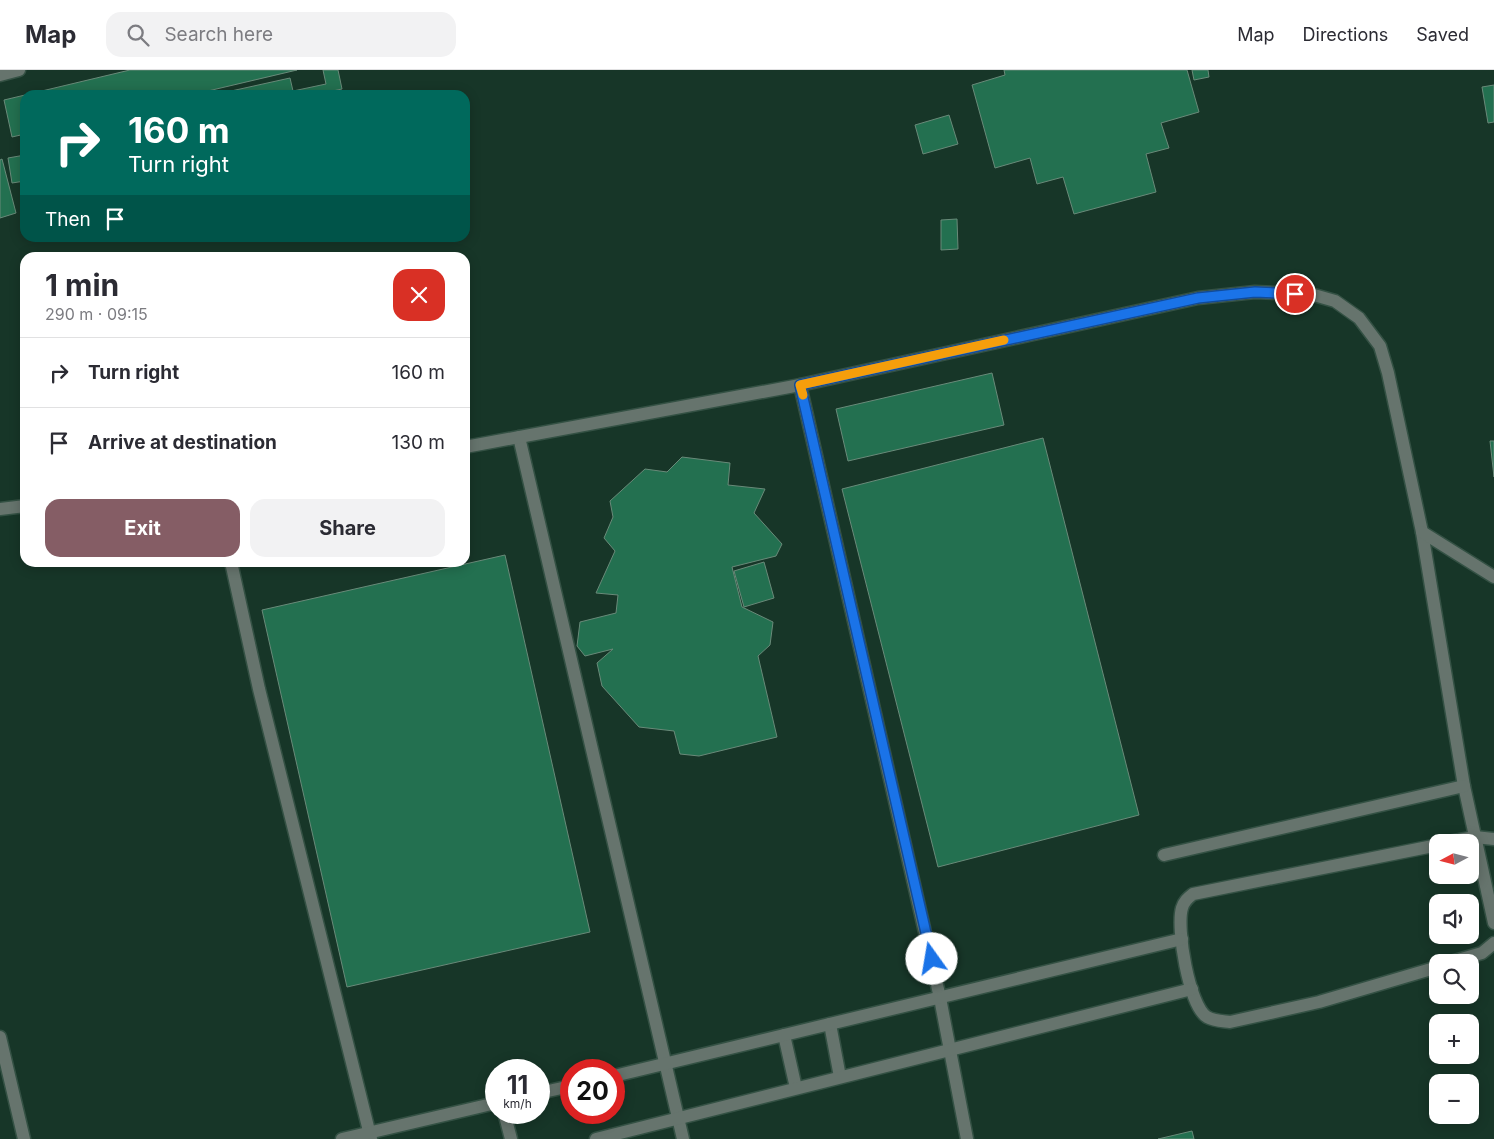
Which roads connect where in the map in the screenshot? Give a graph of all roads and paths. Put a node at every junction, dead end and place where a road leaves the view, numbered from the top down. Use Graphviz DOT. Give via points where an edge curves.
graph roads {
  1 [pos="19,70"];
  2 [pos="0,75"];
  3 [pos="800,385"];
  4 [pos="519,437"];
  5 [pos="470,446"];
  6 [pos="20,507"];
  7 [pos="0,509"];
  8 [pos="1422,532"];
  9 [pos="232,567"];
  10 [pos="1494,577"];
  11 [pos="1464,786"];
  12 [pos="1475,834"];
  13 [pos="1479,837"];
  14 [pos="1494,839"];
  15 [pos="1429,847"];
  16 [pos="1479,851"];
  17 [pos="1164,855"];
  18 [pos="1494,923"];
  19 [pos="1182,939"];
  20 [pos="1494,944"];
  21 [pos="1479,955"];
  22 [pos="1429,969"];
  23 [pos="1192,989"];
  24 [pos="940,998"];
  25 [pos="830,1024"];
  26 [pos="784,1035"];
  27 [pos="0,1037"];
  28 [pos="950,1049"];
  29 [pos="666,1064"];
  30 [pos="625,1073"];
  31 [pos="840,1077"];
  32 [pos="796,1088"];
  33 [pos="485,1106"];
  34 [pos="678,1118"];
  35 [pos="507,1124"];
  36 [pos="370,1136"];
  37 [pos="24,1139"];
  38 [pos="342,1139"];
  39 [pos="511,1139"];
  40 [pos="596,1139"];
  41 [pos="683,1139"];
  42 [pos="967,1139"];
  1 -- 2 [label="lane"];
  3 -- 4 [label="lane"];
  3 -- 8 [label="lane" via="1198,298 1255,292 1314,295 1335,301 1359,318 1380,346"];
  3 -- 24 [label="lane"];
  4 -- 5 [label="lane"];
  4 -- 29 [label="lane"];
  6 -- 7 [label="lane"];
  8 -- 10 [label="lane"];
  8 -- 11 [label="lane"];
  9 -- 36 [label="lane" via="259,689"];
  11 -- 12 [label="lane"];
  11 -- 17 [label="lane"];
  13 -- 14 [label="lane"];
  15 -- 19 [label="lane" via="1193,894 1181,909 1179,925"];
  16 -- 18 [label="lane"];
  19 -- 23 [label="lane"];
  19 -- 24 [label="lane"];
  20 -- 21 [label="lane"];
  22 -- 23 [label="lane" via="1319,1002 1230,1022 1208,1017 1193,998"];
  23 -- 28 [label="lane"];
  24 -- 25 [label="lane"];
  24 -- 28 [label="lane"];
  25 -- 26 [label="lane"];
  25 -- 31 [label="lane"];
  26 -- 29 [label="lane"];
  26 -- 32 [label="lane"];
  27 -- 37 [label="lane"];
  28 -- 31 [label="lane"];
  28 -- 42 [label="lane"];
  29 -- 30 [label="lane"];
  29 -- 34 [label="lane"];
  31 -- 32 [label="lane"];
  32 -- 34 [label="lane"];
  33 -- 36 [label="lane"];
  34 -- 40 [label="lane"];
  34 -- 41 [label="lane"];
  35 -- 39 [label="lane"];
  36 -- 38 [label="lane"];
}
